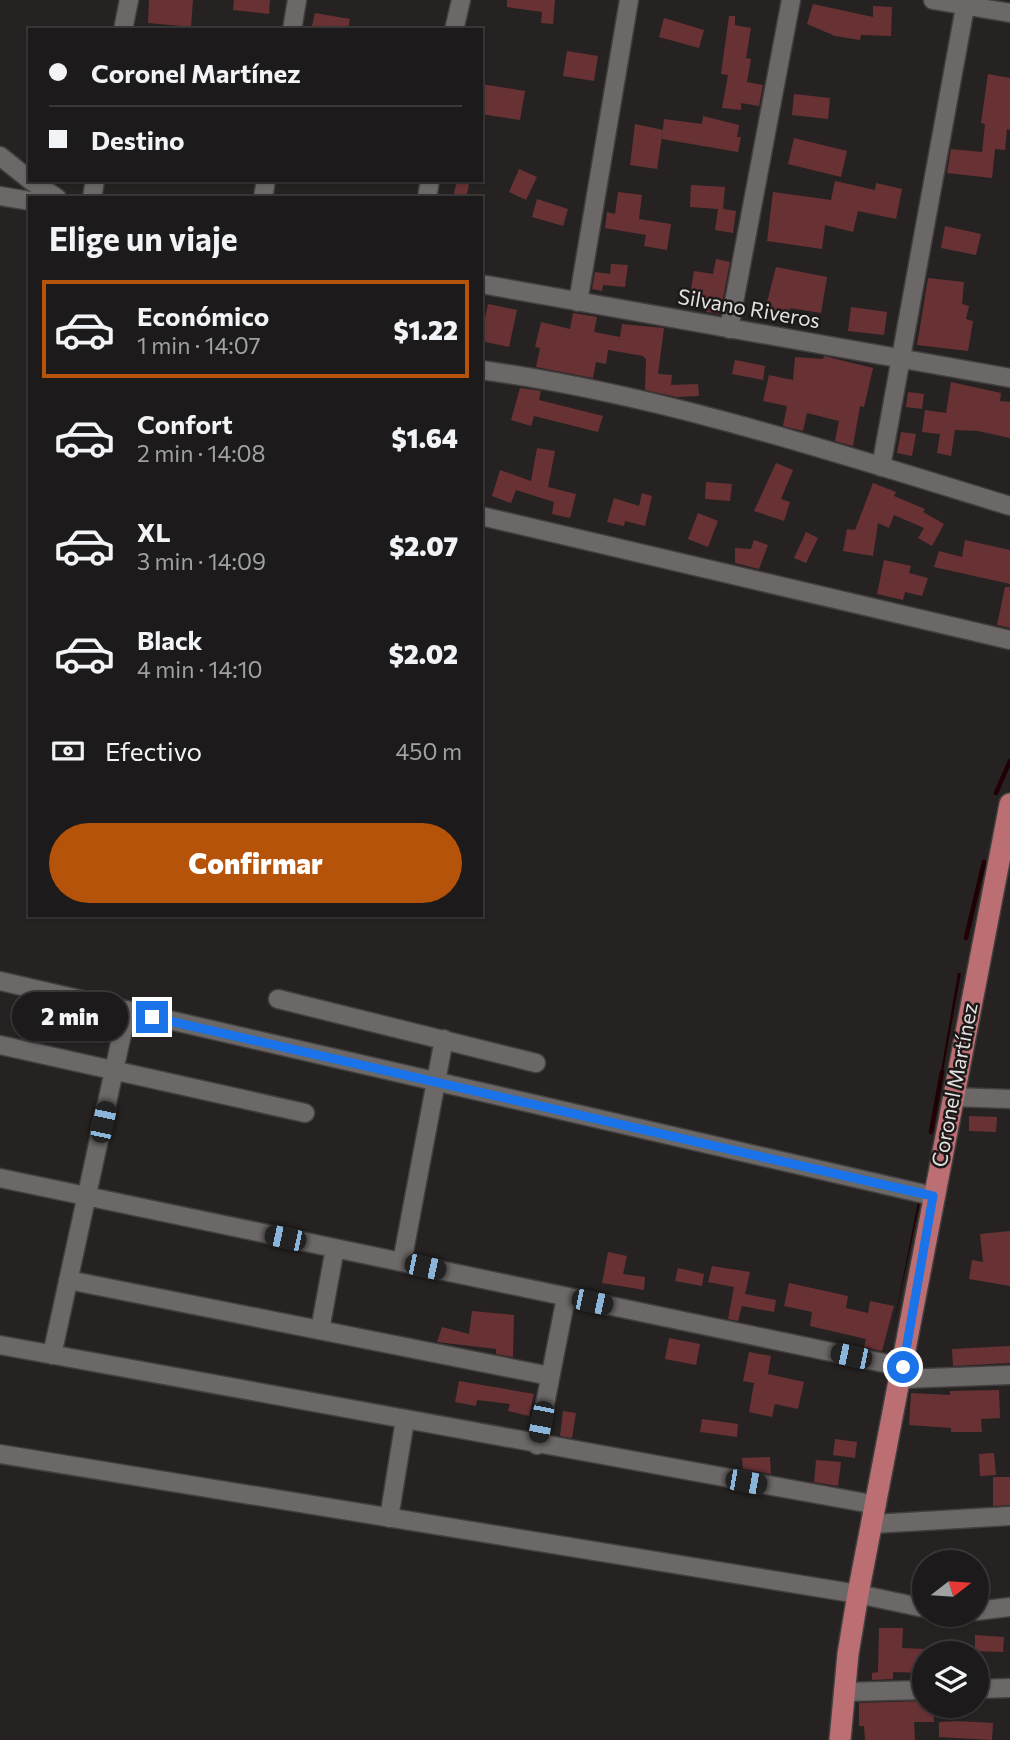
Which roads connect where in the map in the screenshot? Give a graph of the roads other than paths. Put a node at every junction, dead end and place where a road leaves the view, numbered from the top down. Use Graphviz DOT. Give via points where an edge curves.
graph roads {
  1 [pos="129,0"];
  2 [pos="297,0"];
  3 [pos="461,0"];
  4 [pos="629,0"];
  5 [pos="791,0"];
  6 [pos="933,0"];
  7 [pos="965,7"];
  8 [pos="1010,13"];
  9 [pos="123,28"];
  10 [pos="292,28"];
  11 [pos="454,28"];
  12 [pos="0,156"];
  13 [pos="28,178"];
  14 [pos="33,182"];
  15 [pos="0,196"];
  16 [pos="54,196"];
  17 [pos="28,201"];
  18 [pos="483,284"];
  19 [pos="578,302"];
  20 [pos="729,329"];
  21 [pos="899,358"];
  22 [pos="483,370"];
  23 [pos="1010,378"];
  24 [pos="881,467"];
  25 [pos="1010,506"];
  26 [pos="483,516"];
  27 [pos="1010,639"];
  28 [pos="1010,804"];
  29 [pos="1002,874"];
  30 [pos="0,981"];
  31 [pos="278,999"];
  32 [pos="127,1011"];
  33 [pos="443,1040"];
  34 [pos="0,1045"];
  35 [pos="537,1063"];
  36 [pos="113,1073"];
  37 [pos="435,1082"];
  38 [pos="953,1097"];
  39 [pos="1010,1099"];
  40 [pos="305,1113"];
  41 [pos="0,1178"];
  42 [pos="933,1196"];
  43 [pos="86,1197"];
  44 [pos="335,1248"];
  45 [pos="402,1262"];
  46 [pos="68,1280"];
  47 [pos="566,1297"];
  48 [pos="320,1330"];
  49 [pos="0,1345"];
  50 [pos="52,1355"];
  51 [pos="902,1373"];
  52 [pos="1010,1375"];
  53 [pos="550,1376"];
  54 [pos="405,1420"];
  55 [pos="537,1445"];
  56 [pos="0,1454"];
  57 [pos="875,1514"];
  58 [pos="1010,1516"];
  59 [pos="389,1518"];
  60 [pos="858,1594"];
  61 [pos="912,1605"];
  62 [pos="1010,1607"];
  63 [pos="989,1609"];
  64 [pos="1010,1688"];
  65 [pos="989,1689"];
  66 [pos="912,1690"];
  67 [pos="843,1692"];
  68 [pos="840,1740"];
  1 -- 9 [label="street"];
  2 -- 10 [label="street"];
  3 -- 11 [label="street"];
  4 -- 19 [label="street"];
  5 -- 20 [label="street"];
  6 -- 7 [label="street"];
  7 -- 8 [label="street"];
  7 -- 21 [label="street"];
  12 -- 13 [label="street"];
  14 -- 16 [label="street"];
  15 -- 17 [label="street"];
  18 -- 19 [label="street, Silvano Riveros"];
  19 -- 20 [label="street, Silvano Riveros"];
  20 -- 21 [label="street, Silvano Riveros"];
  21 -- 23 [label="street, Silvano Riveros"];
  21 -- 24 [label="street"];
  22 -- 24 [label="street" via="613,393"];
  24 -- 25 [label="street"];
  26 -- 27 [label="street"];
  28 -- 29 [label="main road, Coronel Martínez"];
  29 -- 38 [label="main road, Coronel Martínez"];
  30 -- 32 [label="street"];
  31 -- 33 [label="street"];
  32 -- 36 [label="street"];
  32 -- 37 [label="street"];
  33 -- 35 [label="street"];
  33 -- 37 [label="street"];
  34 -- 36 [label="street"];
  36 -- 40 [label="street"];
  36 -- 43 [label="street"];
  37 -- 42 [label="street"];
  37 -- 45 [label="street"];
  38 -- 39 [label="street"];
  38 -- 42 [label="main road, Coronel Martínez"];
  41 -- 43 [label="street"];
  42 -- 51 [label="main road, Coronel Martínez"];
  43 -- 44 [label="street"];
  43 -- 46 [label="street"];
  44 -- 45 [label="street"];
  44 -- 48 [label="street"];
  45 -- 47 [label="street"];
  46 -- 48 [label="street"];
  46 -- 50 [label="street"];
  47 -- 51 [label="street"];
  47 -- 53 [label="street"];
  48 -- 53 [label="street"];
  49 -- 50 [label="street"];
  50 -- 54 [label="street"];
  51 -- 52 [label="street"];
  51 -- 57 [label="main road, Coronel Martínez"];
  53 -- 55 [label="street"];
  54 -- 55 [label="street"];
  54 -- 59 [label="street"];
  55 -- 57 [label="street"];
  56 -- 59 [label="street"];
  57 -- 58 [label="street"];
  57 -- 60 [label="main road, Coronel Martínez"];
  59 -- 60 [label="street"];
  60 -- 61 [label="street"];
  60 -- 67 [label="main road, Coronel Martínez"];
  62 -- 63 [label="street"];
  64 -- 65 [label="street"];
  66 -- 67 [label="street"];
  67 -- 68 [label="main road, Coronel Martínez"];
}
